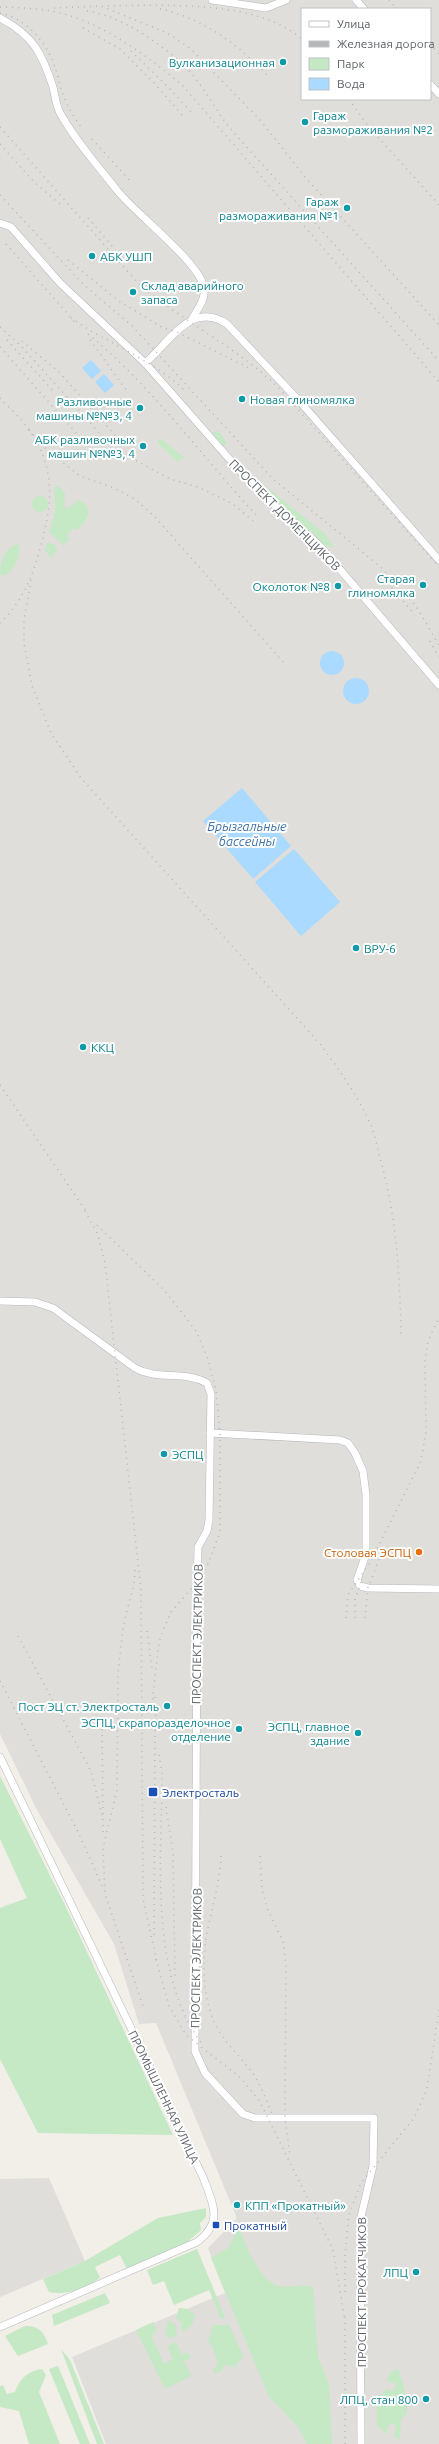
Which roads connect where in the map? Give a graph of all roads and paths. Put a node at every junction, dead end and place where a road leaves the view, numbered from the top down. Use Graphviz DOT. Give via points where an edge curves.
graph roads {
  1 [pos="212,0"];
  2 [pos="286,0"];
  3 [pos="356,0"];
  4 [pos="363,8"];
  5 [pos="0,18"];
  6 [pos="431,85"];
  7 [pos="439,94"];
  8 [pos="0,223"];
  9 [pos="192,319"];
  10 [pos="145,363"];
  11 [pos="439,560"];
  12 [pos="439,685"];
  13 [pos="0,1301"];
  14 [pos="210,1433"];
  15 [pos="439,1589"];
  16 [pos="0,1757"];
  17 [pos="374,2118"];
  18 [pos="0,2327"];
  19 [pos="361,2444"];
  1 -- 2 [label="street" via="266,8"];
  3 -- 4 [label="street"];
  5 -- 9 [label="street" via="15,25 31,39 44,59 59,112 117,191 196,272 204,288 201,304"];
  6 -- 7 [label="street"];
  8 -- 10 [label="street, ПРОСПЕКТ ДОМЕНЩИКОВ" via="11,227 60,283"];
  9 -- 10 [label="street"];
  9 -- 11 [label="street" via="216,316 227,324 301,403"];
  10 -- 12 [label="street, ПРОСПЕКТ ДОМЕНЩИКОВ" via="254,486 318,545"];
  13 -- 14 [label="street, ПРОСПЕКТ ЭЛЕКТРИКОВ" via="35,1302 53,1308 147,1374 195,1377 206,1383 211,1394"];
  14 -- 15 [label="street" via="340,1440 348,1443 363,1471 366,1494 366,1554 357,1580 360,1586"];
  14 -- 17 [label="street, ПРОСПЕКТ ЭЛЕКТРИКОВ" via="209,1520 207,1531 198,1547 195,2051 205,2073 243,2114 255,2118"];
  16 -- 18 [label="street, ПРОМЫШЛЕННАЯ УЛИЦА" via="203,2177 213,2203 214,2220 209,2233 197,2242"];
  17 -- 19 [label="street, ПРОСПЕКТ ПРОКАТЧИКОВ" via="373,2166 360,2221"];
}
